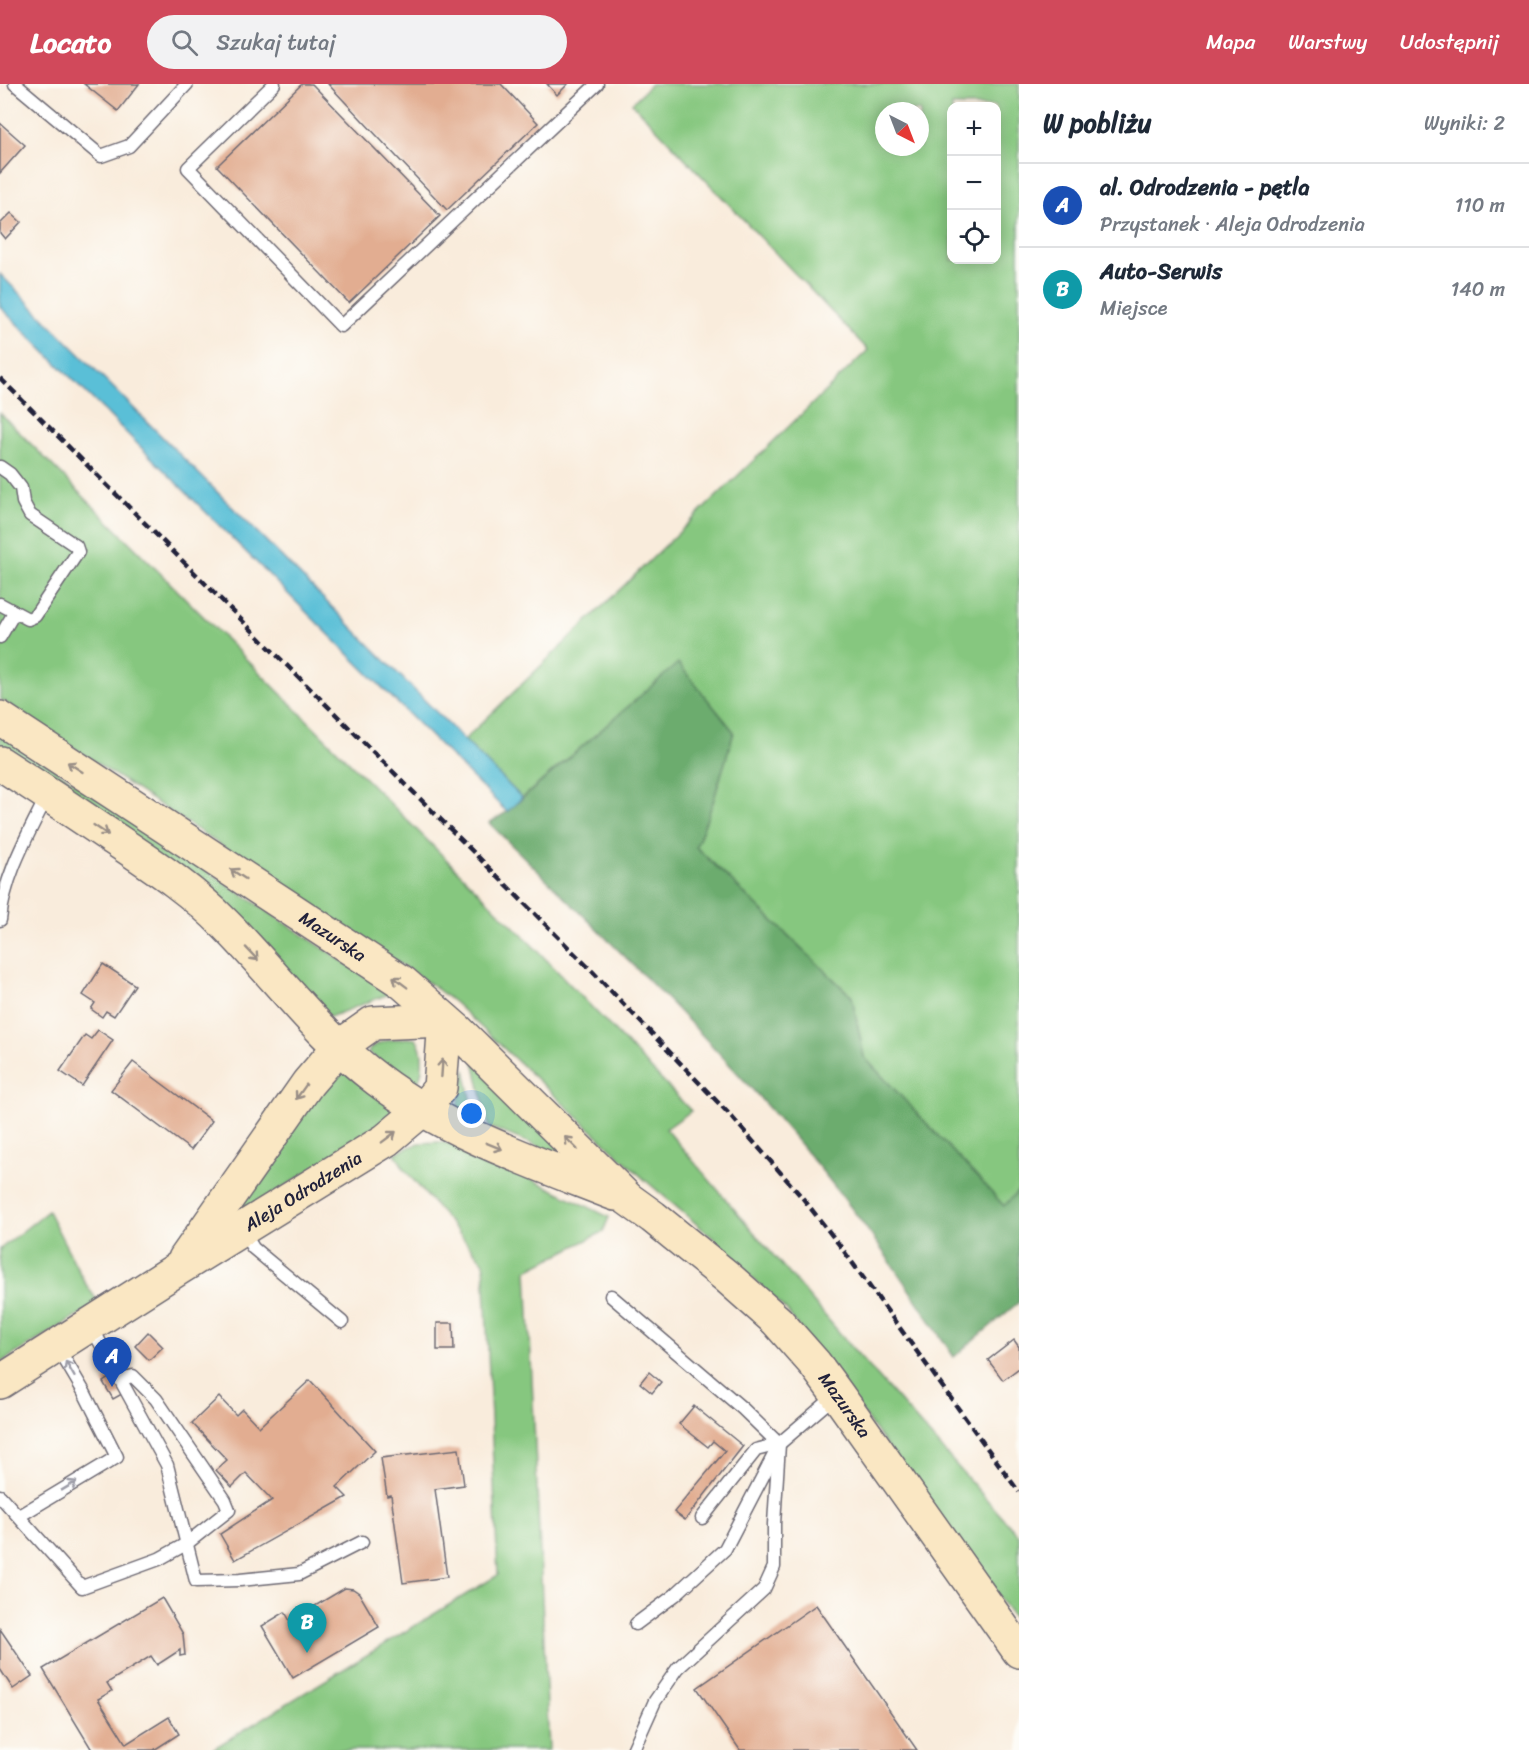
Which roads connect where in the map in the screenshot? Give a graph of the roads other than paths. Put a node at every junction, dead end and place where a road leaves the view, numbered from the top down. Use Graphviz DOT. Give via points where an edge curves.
graph roads {
  1 [pos="15,84"];
  2 [pos="187,84"];
  3 [pos="274,84"];
  4 [pos="597,84"];
  5 [pos="0,467"];
  6 [pos="0,604"];
  7 [pos="14,613"];
  8 [pos="0,637"];
  9 [pos="0,718"];
  10 [pos="0,763"];
  11 [pos="48,794"];
  12 [pos="0,920"];
  13 [pos="445,1020"];
  14 [pos="339,1047"];
  15 [pos="423,1109"];
  16 [pos="628,1199"];
  17 [pos="242,1230"];
  18 [pos="179,1268"];
  19 [pos="612,1296"];
  20 [pos="342,1322"];
  21 [pos="90,1325"];
  22 [pos="56,1346"];
  23 [pos="121,1379"];
  24 [pos="0,1382"];
  25 [pos="837,1394"];
  26 [pos="780,1444"];
  27 [pos="0,1496"];
  28 [pos="19,1516"];
  29 [pos="702,1518"];
  30 [pos="362,1542"];
  31 [pos="186,1544"];
  32 [pos="636,1624"];
  33 [pos="1019,1651"];
  34 [pos="633,1750"];
  1 -- 2 [label="lane" via="101,156 129,146"];
  3 -- 4 [label="lane" via="188,168 342,326"];
  5 -- 7 [label="lane" via="21,488 30,515 76,546 78,552 35,616 28,619"];
  6 -- 7 [label="lane"];
  7 -- 8 [label="lane"];
  13 -- 9 [label="main road, Mazurska, one-way" via="402,982"];
  10 -- 11 [label="main road, Mazurska"];
  11 -- 12 [label="lane" via="13,868"];
  11 -- 14 [label="main road, Mazurska, one-way" via="196,897"];
  13 -- 14 [label="main road, Aleja Odrodzenia" via="373,1023"];
  15 -- 13 [label="main road, Aleja Odrodzenia, one-way" via="440,1088"];
  16 -- 13 [label="main road, Mazurska, one-way"];
  14 -- 15 [label="main road, Mazurska" via="378,1080"];
  14 -- 18 [label="main road, Aleja Odrodzenia, one-way" via="308,1083"];
  15 -- 16 [label="main road, Mazurska, one-way" via="485,1142"];
  17 -- 15 [label="main road, Aleja Odrodzenia, one-way" via="386,1140"];
  16 -- 25 [label="main road, Mazurska" via="777,1321"];
  17 -- 18 [label="main road, Aleja Odrodzenia"];
  17 -- 20 [label="lane" via="253,1248"];
  18 -- 21 [label="main road, Aleja Odrodzenia"];
  19 -- 26 [label="lane"];
  21 -- 22 [label="main road, Aleja Odrodzenia"];
  21 -- 23 [label="lane"];
  22 -- 24 [label="main road, Aleja Odrodzenia"];
  28 -- 22 [label="lane, one-way" via="117,1457"];
  23 -- 31 [label="lane" via="167,1465"];
  23 -- 31 [label="lane" via="133,1376 156,1399 230,1510"];
  25 -- 26 [label="lane"];
  25 -- 33 [label="main road, Mazurska"];
  26 -- 29 [label="lane" via="756,1450"];
  26 -- 32 [label="lane" via="725,1550"];
  26 -- 34 [label="lane" via="774,1567 764,1589 678,1668 655,1701"];
  27 -- 28 [label="lane"];
  28 -- 31 [label="lane" via="82,1587 159,1559"];
  30 -- 31 [label="lane" via="299,1574 196,1581"];
}
